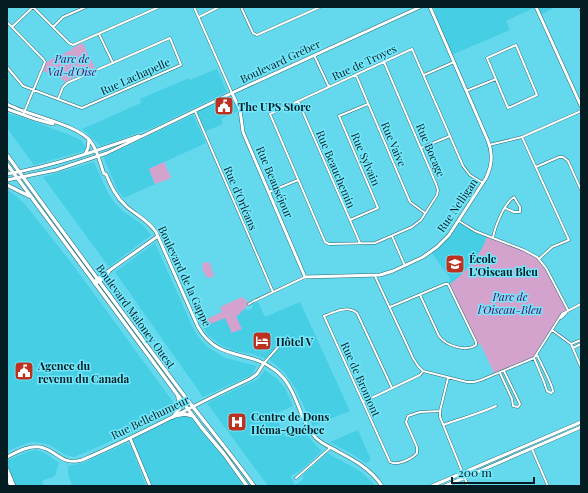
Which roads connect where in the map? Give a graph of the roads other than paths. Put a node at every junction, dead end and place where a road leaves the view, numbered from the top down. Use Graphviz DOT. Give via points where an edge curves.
graph roads {
  1 [pos="33,7"];
  2 [pos="86,7"];
  3 [pos="157,7"];
  4 [pos="194,7"];
  5 [pos="219,7"];
  6 [pos="241,7"];
  7 [pos="320,7"];
  8 [pos="420,7"];
  9 [pos="430,7"];
  10 [pos="536,7"];
  11 [pos="198,17"];
  12 [pos="7,22"];
  13 [pos="12,27"];
  14 [pos="53,27"];
  15 [pos="100,34"];
  16 [pos="314,55"];
  17 [pos="384,62"];
  18 [pos="454,62"];
  19 [pos="113,63"];
  20 [pos="7,67"];
  21 [pos="356,75"];
  22 [pos="424,75"];
  23 [pos="496,79"];
  24 [pos="329,87"];
  25 [pos="33,90"];
  26 [pos="466,91"];
  27 [pos="232,93"];
  28 [pos="58,99"];
  29 [pos="298,101"];
  30 [pos="7,104"];
  31 [pos="368,104"];
  32 [pos="581,106"];
  33 [pos="7,109"];
  34 [pos="194,111"];
  35 [pos="581,111"];
  36 [pos="24,113"];
  37 [pos="270,114"];
  38 [pos="148,132"];
  39 [pos="450,136"];
  40 [pos="522,137"];
  41 [pos="89,139"];
  42 [pos="489,145"];
  43 [pos="421,148"];
  44 [pos="96,151"];
  45 [pos="85,154"];
  46 [pos="7,155"];
  47 [pos="98,156"];
  48 [pos="7,164"];
  49 [pos="536,167"];
  50 [pos="20,172"];
  51 [pos="13,173"];
  52 [pos="7,174"];
  53 [pos="23,177"];
  54 [pos="17,178"];
  55 [pos="7,180"];
  56 [pos="298,180"];
  57 [pos="483,183"];
  58 [pos="7,185"];
  59 [pos="581,190"];
  60 [pos="269,192"];
  61 [pos="32,198"];
  62 [pos="505,208"];
  63 [pos="425,213"];
  64 [pos="350,220"];
  65 [pos="459,221"];
  66 [pos="158,236"];
  67 [pos="392,236"];
  68 [pos="493,238"];
  69 [pos="360,244"];
  70 [pos="539,260"];
  71 [pos="405,266"];
  72 [pos="375,276"];
  73 [pos="305,277"];
  74 [pos="99,280"];
  75 [pos="94,283"];
  76 [pos="273,292"];
  77 [pos="420,295"];
  78 [pos="249,304"];
  79 [pos="581,304"];
  80 [pos="390,307"];
  81 [pos="568,310"];
  82 [pos="552,330"];
  83 [pos="286,338"];
  84 [pos="581,340"];
  85 [pos="571,344"];
  86 [pos="581,344"];
  87 [pos="573,348"];
  88 [pos="537,354"];
  89 [pos="534,358"];
  90 [pos="264,363"];
  91 [pos="581,367"];
  92 [pos="423,370"];
  93 [pos="504,371"];
  94 [pos="500,372"];
  95 [pos="448,378"];
  96 [pos="392,388"];
  97 [pos="176,392"];
  98 [pos="363,402"];
  99 [pos="192,406"];
  100 [pos="496,406"];
  101 [pos="188,409"];
  102 [pos="440,411"];
  103 [pos="173,416"];
  104 [pos="193,416"];
  105 [pos="581,422"];
  106 [pos="443,425"];
  107 [pos="581,428"];
  108 [pos="130,438"];
  109 [pos="330,448"];
  110 [pos="532,448"];
  111 [pos="7,457"];
  112 [pos="7,469"];
  113 [pos="463,473"];
  114 [pos="7,477"];
  115 [pos="465,477"];
  116 [pos="296,478"];
  117 [pos="250,480"];
  118 [pos="246,485"];
  119 [pos="12,486"];
  120 [pos="150,486"];
  121 [pos="254,486"];
  122 [pos="382,486"];
  123 [pos="432,486"];
  124 [pos="445,486"];
  125 [pos="468,486"];
  126 [pos="548,486"];
  1 -- 13 [label="street"];
  1 -- 14 [label="street"];
  2 -- 14 [label="street" via="63,17"];
  3 -- 15 [label="street"];
  4 -- 11 [label="street"];
  5 -- 11 [label="street"];
  6 -- 7 [label="street" via="256,35"];
  8 -- 16 [label="street, Boulevard Gréber"];
  9 -- 18 [label="street, Rue Nelligan"];
  10 -- 32 [label="street"];
  11 -- 27 [label="street"];
  12 -- 13 [label="street"];
  13 -- 25 [label="street" via="45,62"];
  14 -- 15 [label="street" via="73,45"];
  15 -- 19 [label="street"];
  16 -- 24 [label="street"];
  16 -- 27 [label="street, Boulevard Gréber"];
  17 -- 21 [label="street, Rue de Troyes"];
  17 -- 22 [label="street, Rue de Troyes" via="412,49"];
  17 -- 43 [label="street, Rue Bocage"];
  18 -- 22 [label="street"];
  18 -- 26 [label="street, Rue Nelligan"];
  19 -- 28 [label="street, Rue Lachapelle" via="65,84"];
  19 -- 28 [label="street, Rue Lachapelle" via="170,38 181,65 84,107 80,108"];
  20 -- 25 [label="street, Rue Lachapelle" via="22,85"];
  21 -- 24 [label="street, Rue de Troyes"];
  21 -- 31 [label="street, Rue Vaive"];
  22 -- 39 [label="street, Rue de Troyes"];
  23 -- 23 [label="street" via="487,58 516,45 537,95 508,108"];
  23 -- 26 [label="street"];
  24 -- 29 [label="street, Rue de Troyes"];
  25 -- 28 [label="street, Rue Lachapelle"];
  25 -- 36 [label="street"];
  26 -- 42 [label="street, Rue Nelligan"];
  27 -- 34 [label="street, Boulevard Gréber"];
  27 -- 60 [label="street, Rue Beauséjour" via="240,110 243,132"];
  29 -- 37 [label="street, Rue de Troyes"];
  29 -- 64 [label="street, Rue Beauchemin"];
  30 -- 36 [label="street, Boulevard de la Gappe"];
  31 -- 63 [label="street, Rue Vaive" via="410,202"];
  31 -- 64 [label="street, Rue Sylvain" via="339,116 378,208"];
  33 -- 36 [label="street, Boulevard de la Gappe"];
  34 -- 38 [label="street, Boulevard Gréber"];
  34 -- 76 [label="street, Rue d'Orléans"];
  35 -- 40 [label="street"];
  36 -- 41 [label="street, Boulevard de la Gappe" via="76,130"];
  37 -- 56 [label="street, Rue Bocage"];
  38 -- 44 [label="street, Boulevard Gréber"];
  38 -- 47 [label="street, Boulevard Gréber"];
  39 -- 43 [label="street"];
  39 -- 57 [label="street, Rue de Troyes" via="464,169"];
  40 -- 42 [label="street"];
  40 -- 49 [label="street"];
  41 -- 44 [label="street, Boulevard de la Gappe"];
  41 -- 45 [label="street"];
  42 -- 57 [label="street, Rue Nelligan" via="491,165"];
  43 -- 63 [label="street, Rue Bocage" via="438,190"];
  44 -- 45 [label="street, Boulevard Gréber"];
  44 -- 47 [label="street, Boulevard de la Gappe"];
  45 -- 50 [label="street, Boulevard Gréber" via="57,164"];
  46 -- 50 [label="main road, Boulevard Maloney Ouest"];
  47 -- 53 [label="street, Boulevard Gréber" via="56,170"];
  47 -- 66 [label="street, Boulevard de la Gappe" via="104,174 116,194 126,206 149,223"];
  48 -- 51 [label="main road, Boulevard Maloney Ouest"];
  49 -- 59 [label="street" via="563,157 568,161"];
  49 -- 70 [label="street" via="569,240 552,247"];
  50 -- 51 [label="street, Boulevard Gréber"];
  50 -- 53 [label="main road, Boulevard Maloney Ouest"];
  51 -- 52 [label="street, Boulevard Gréber"];
  51 -- 54 [label="main road, Boulevard Maloney Ouest"];
  53 -- 54 [label="street, Boulevard Gréber"];
  53 -- 74 [label="main road, Boulevard Maloney Ouest"];
  54 -- 55 [label="street, Boulevard Gréber"];
  54 -- 61 [label="main road, Boulevard Maloney Ouest"];
  56 -- 60 [label="street"];
  56 -- 69 [label="street, Rue Bocage" via="325,242"];
  57 -- 65 [label="street, Rue Nelligan"];
  58 -- 61 [label="main road"];
  60 -- 73 [label="street, Rue Beauséjour"];
  61 -- 75 [label="main road, Boulevard Maloney Ouest"];
  62 -- 62 [label="street" via="514,197 520,212 514,212"];
  62 -- 68 [label="street"];
  63 -- 67 [label="street, Rue Bocage" via="417,224"];
  64 -- 69 [label="street, Rue Beauchemin"];
  65 -- 68 [label="street"];
  65 -- 71 [label="street, Rue Nelligan" via="432,251"];
  66 -- 74 [label="street"];
  66 -- 90 [label="street, Boulevard de la Gappe" via="204,336 223,351"];
  67 -- 69 [label="street, Rue Bocage" via="375,243"];
  67 -- 71 [label="street"];
  68 -- 70 [label="street" via="528,252"];
  70 -- 81 [label="street" via="548,271"];
  71 -- 72 [label="street, Rue Nelligan"];
  72 -- 73 [label="street, Rue Nelligan"];
  72 -- 80 [label="street"];
  73 -- 76 [label="street, Rue Nelligan"];
  74 -- 75 [label="street"];
  74 -- 99 [label="main road, Boulevard Maloney Ouest"];
  75 -- 97 [label="main road, Boulevard Maloney Ouest"];
  76 -- 78 [label="street, Rue Nelligan"];
  77 -- 77 [label="street" via="448,284 476,345 470,348 442,340"];
  77 -- 80 [label="street"];
  79 -- 81 [label="street"];
  80 -- 92 [label="street" via="415,361"];
  81 -- 82 [label="street"];
  82 -- 85 [label="street"];
  82 -- 88 [label="street"];
  83 -- 90 [label="street, Rue Bellehumeur"];
  84 -- 85 [label="street"];
  85 -- 87 [label="street"];
  86 -- 87 [label="street"];
  87 -- 91 [label="street"];
  88 -- 89 [label="street"];
  88 -- 89 [label="street" via="553,388 551,393 546,392"];
  89 -- 93 [label="street"];
  90 -- 99 [label="street, Rue Bellehumeur" via="254,377"];
  90 -- 109 [label="street, Boulevard de la Gappe" via="286,381 312,434"];
  92 -- 95 [label="street"];
  92 -- 96 [label="street" via="420,375"];
  93 -- 94 [label="street"];
  93 -- 94 [label="street" via="520,402 518,407 513,406"];
  94 -- 95 [label="street" via="474,382"];
  95 -- 102 [label="street"];
  96 -- 98 [label="street"];
  96 -- 98 [label="street, Rue de Bromont" via="357,313 347,309 324,316"];
  97 -- 101 [label="main road, Boulevard Maloney Ouest"];
  97 -- 103 [label="main road" via="180,406"];
  98 -- 102 [label="street, Rue de Bromont" via="388,459 393,464 417,453 417,447 406,422 407,417 420,412"];
  99 -- 101 [label="street, Rue Bellehumeur"];
  99 -- 117 [label="main road, Boulevard Maloney Ouest"];
  100 -- 106 [label="street"];
  101 -- 103 [label="street, Rue Bellehumeur"];
  101 -- 104 [label="main road, Boulevard Maloney Ouest"];
  102 -- 106 [label="street"];
  103 -- 104 [label="main road"];
  103 -- 108 [label="street, Rue Bellehumeur"];
  104 -- 118 [label="main road, Boulevard Maloney Ouest"];
  105 -- 113 [label="street"];
  106 -- 113 [label="street"];
  107 -- 110 [label="street"];
  108 -- 111 [label="street, Rue Bellehumeur" via="75,461 64,460 48,450 37,447"];
  108 -- 120 [label="street"];
  109 -- 116 [label="street"];
  109 -- 122 [label="street, Boulevard de la Gappe" via="364,466"];
  110 -- 115 [label="street"];
  110 -- 126 [label="street"];
  112 -- 119 [label="street"];
  113 -- 115 [label="street"];
  113 -- 123 [label="street"];
  114 -- 119 [label="street"];
  115 -- 124 [label="street"];
  115 -- 125 [label="street"];
  117 -- 118 [label="main road"];
  117 -- 121 [label="main road, Boulevard Maloney Ouest"];
}
